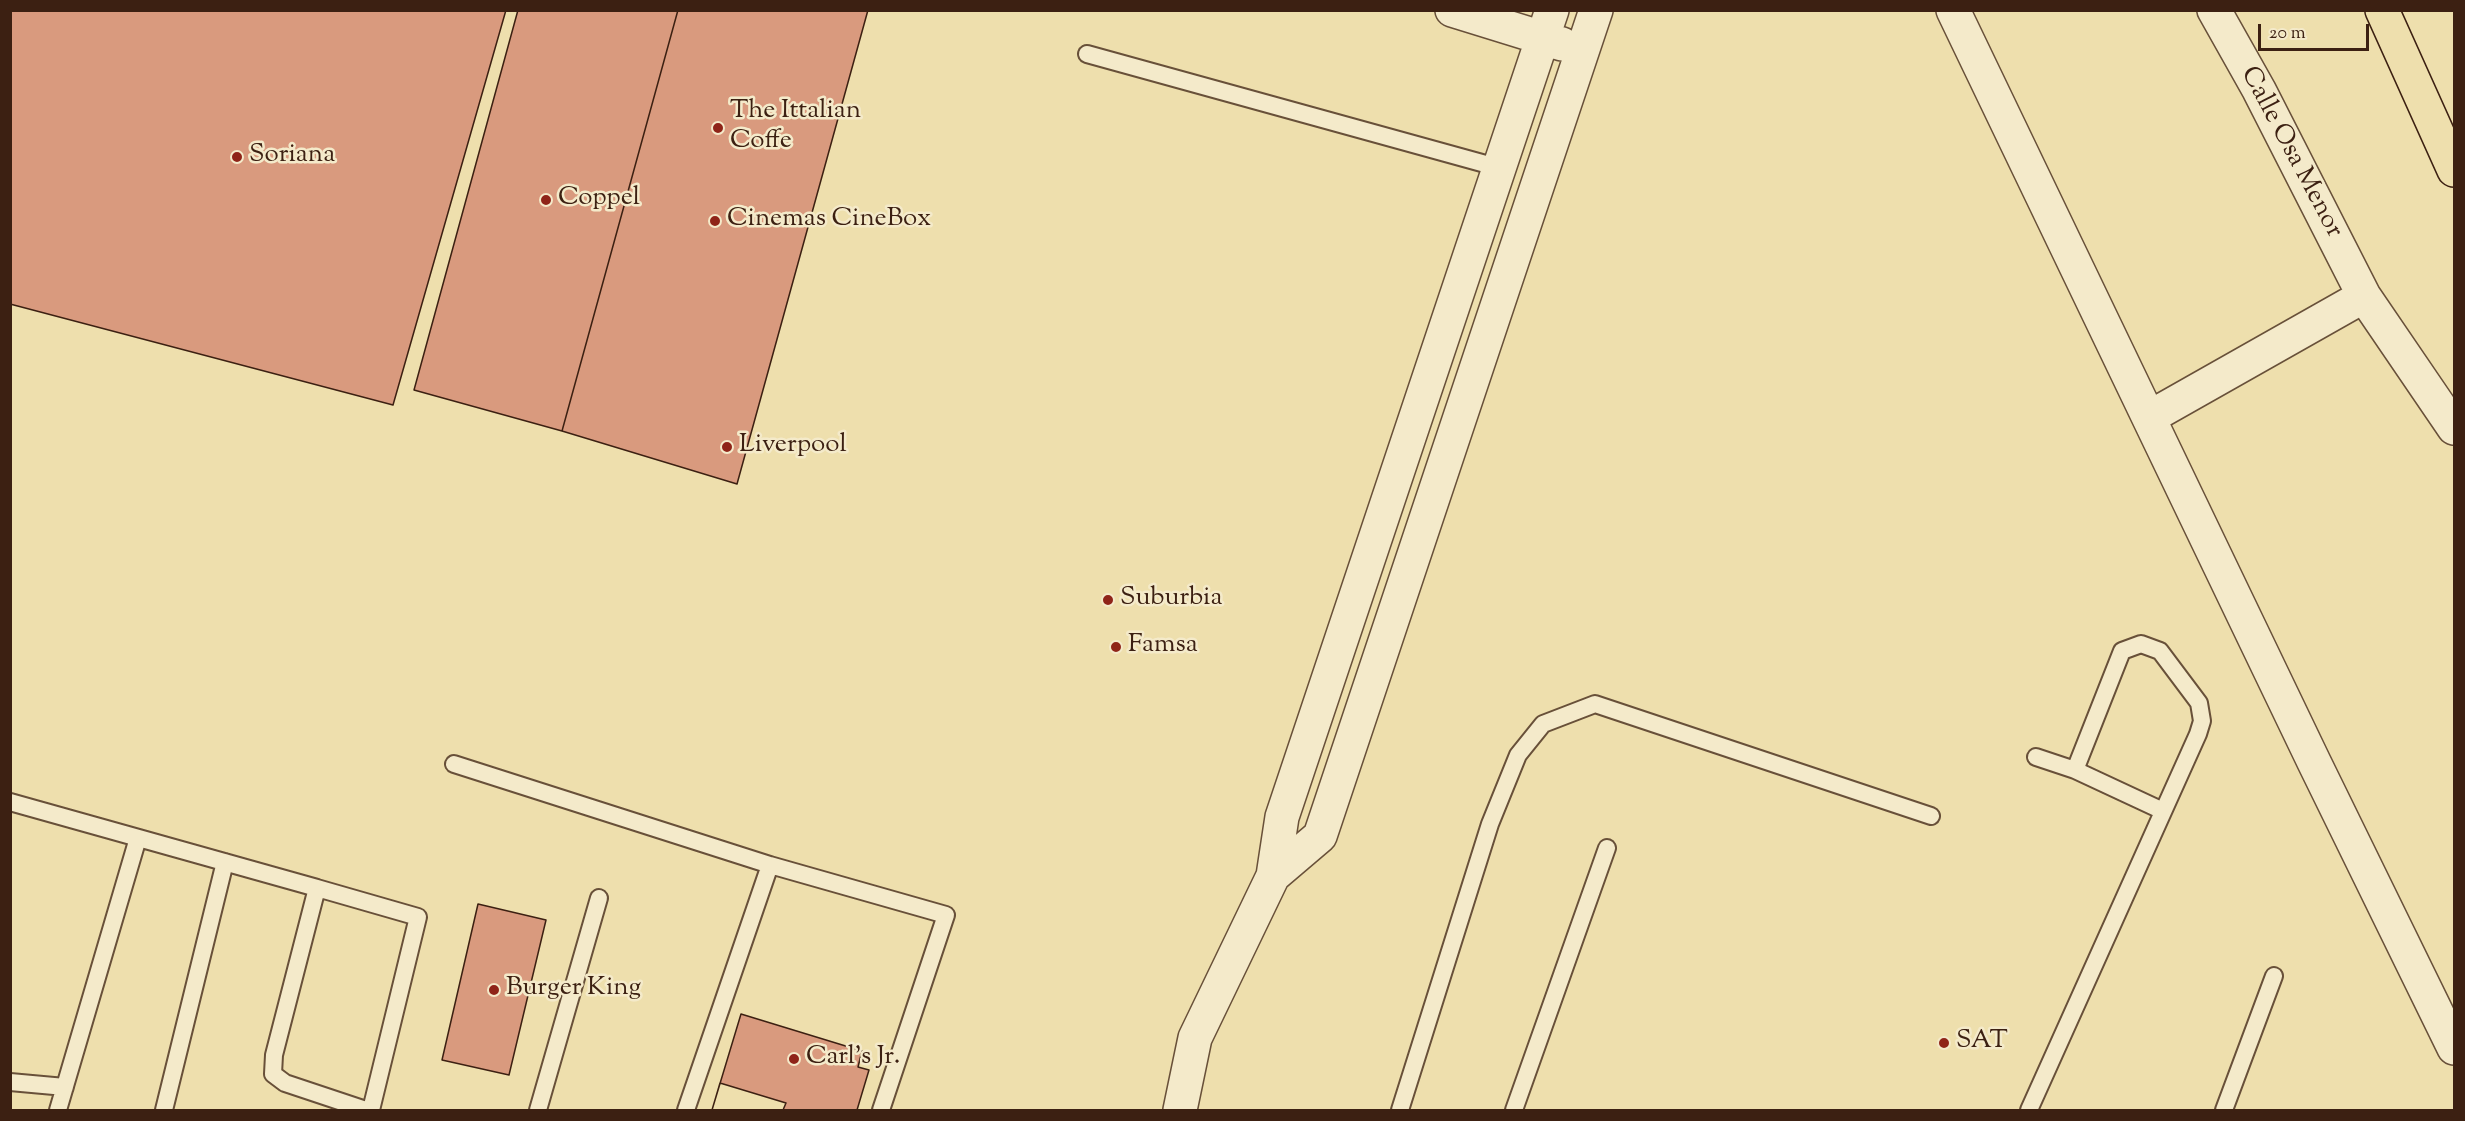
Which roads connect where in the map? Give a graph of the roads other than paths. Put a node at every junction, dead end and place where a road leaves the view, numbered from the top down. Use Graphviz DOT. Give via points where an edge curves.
graph roads {
  1 [pos="1452,10"];
  2 [pos="1596,10"];
  3 [pos="1953,10"];
  4 [pos="2214,10"];
  5 [pos="2382,10"];
  6 [pos="1547,24"];
  7 [pos="1583,49"];
  8 [pos="1087,54"];
  9 [pos="1500,168"];
  10 [pos="2454,170"];
  11 [pos="2364,296"];
  12 [pos="2150,417"];
  13 [pos="2454,428"];
  14 [pos="2036,757"];
  15 [pos="454,764"];
  16 [pos="2075,770"];
  17 [pos="10,802"];
  18 [pos="2163,811"];
  19 [pos="1931,816"];
  20 [pos="138,838"];
  21 [pos="1607,848"];
  22 [pos="225,862"];
  23 [pos="770,865"];
  24 [pos="1273,876"];
  25 [pos="317,888"];
  26 [pos="599,898"];
  27 [pos="2274,976"];
  28 [pos="2454,1048"];
  29 [pos="10,1082"];
  30 [pos="65,1087"];
  31 [pos="58,1110"];
  32 [pos="165,1110"];
  33 [pos="368,1110"];
  34 [pos="538,1110"];
  35 [pos="686,1110"];
  36 [pos="881,1110"];
  37 [pos="1180,1110"];
  38 [pos="1400,1110"];
  39 [pos="1514,1110"];
  40 [pos="2029,1110"];
  41 [pos="2224,1110"];
  1 -- 6 [label="street"];
  2 -- 7 [label="street"];
  3 -- 12 [label="street"];
  4 -- 11 [label="street, Calle Osa Menor"];
  5 -- 10 [label="main road"];
  6 -- 7 [label="street"];
  6 -- 9 [label="street"];
  7 -- 24 [label="street" via="1320,836"];
  8 -- 9 [label="lane"];
  9 -- 24 [label="street" via="1282,817"];
  11 -- 12 [label="street"];
  11 -- 13 [label="street, Calle Osa Menor"];
  12 -- 28 [label="street"];
  14 -- 16 [label="lane"];
  15 -- 23 [label="lane"];
  16 -- 18 [label="lane"];
  16 -- 18 [label="lane" via="2122,651 2141,644 2160,651 2199,703 2202,721"];
  17 -- 20 [label="lane"];
  18 -- 40 [label="lane"];
  19 -- 38 [label="lane" via="1595,704 1544,724 1518,755 1490,824"];
  20 -- 22 [label="lane"];
  20 -- 30 [label="lane"];
  21 -- 39 [label="lane"];
  22 -- 25 [label="lane"];
  22 -- 32 [label="lane"];
  23 -- 35 [label="lane"];
  23 -- 36 [label="lane" via="946,915"];
  24 -- 37 [label="street" via="1195,1038"];
  25 -- 33 [label="lane" via="274,1055 273,1074 285,1083"];
  25 -- 33 [label="lane" via="418,917"];
  26 -- 34 [label="lane"];
  27 -- 41 [label="lane"];
  29 -- 30 [label="lane"];
  30 -- 31 [label="lane"];
}
